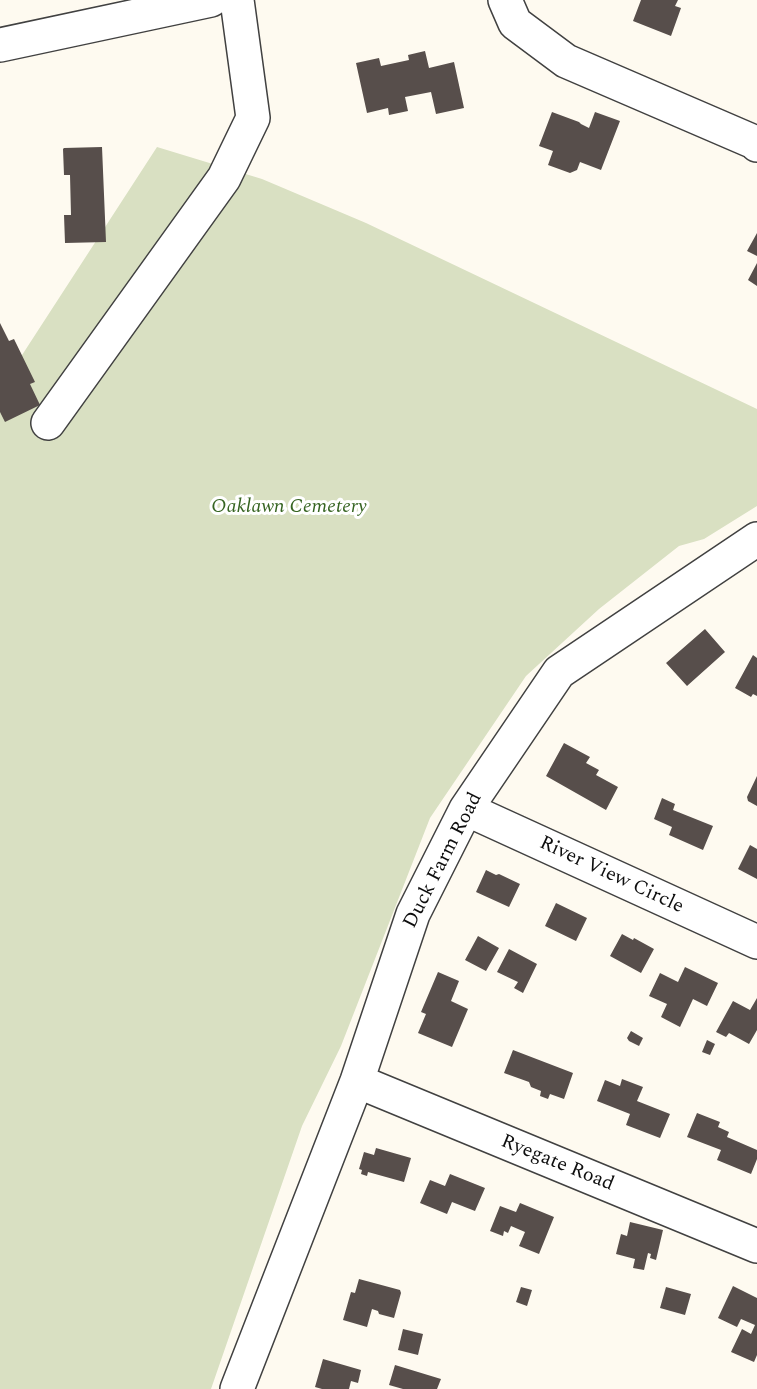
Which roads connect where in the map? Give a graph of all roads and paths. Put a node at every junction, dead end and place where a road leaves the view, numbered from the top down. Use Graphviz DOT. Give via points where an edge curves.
graph roads {
  1 [pos="211,0"];
  2 [pos="237,0"];
  3 [pos="505,0"];
  4 [pos="0,45"];
  5 [pos="757,145"];
  6 [pos="48,423"];
  7 [pos="757,539"];
  8 [pos="466,809"];
  9 [pos="757,942"];
  10 [pos="357,1081"];
  11 [pos="757,1246"];
  12 [pos="237,1389"];
  1 -- 4 [label="street"];
  2 -- 6 [label="street" via="254,118 224,178"];
  3 -- 5 [label="street" via="515,23 566,61"];
  7 -- 8 [label="street, Duck Farm Road" via="560,672"];
  8 -- 9 [label="street, River View Circle"];
  8 -- 10 [label="street, Duck Farm Road" via="413,914"];
  10 -- 11 [label="street, Ryegate Road"];
  10 -- 12 [label="street, Duck Farm Road"];
}
